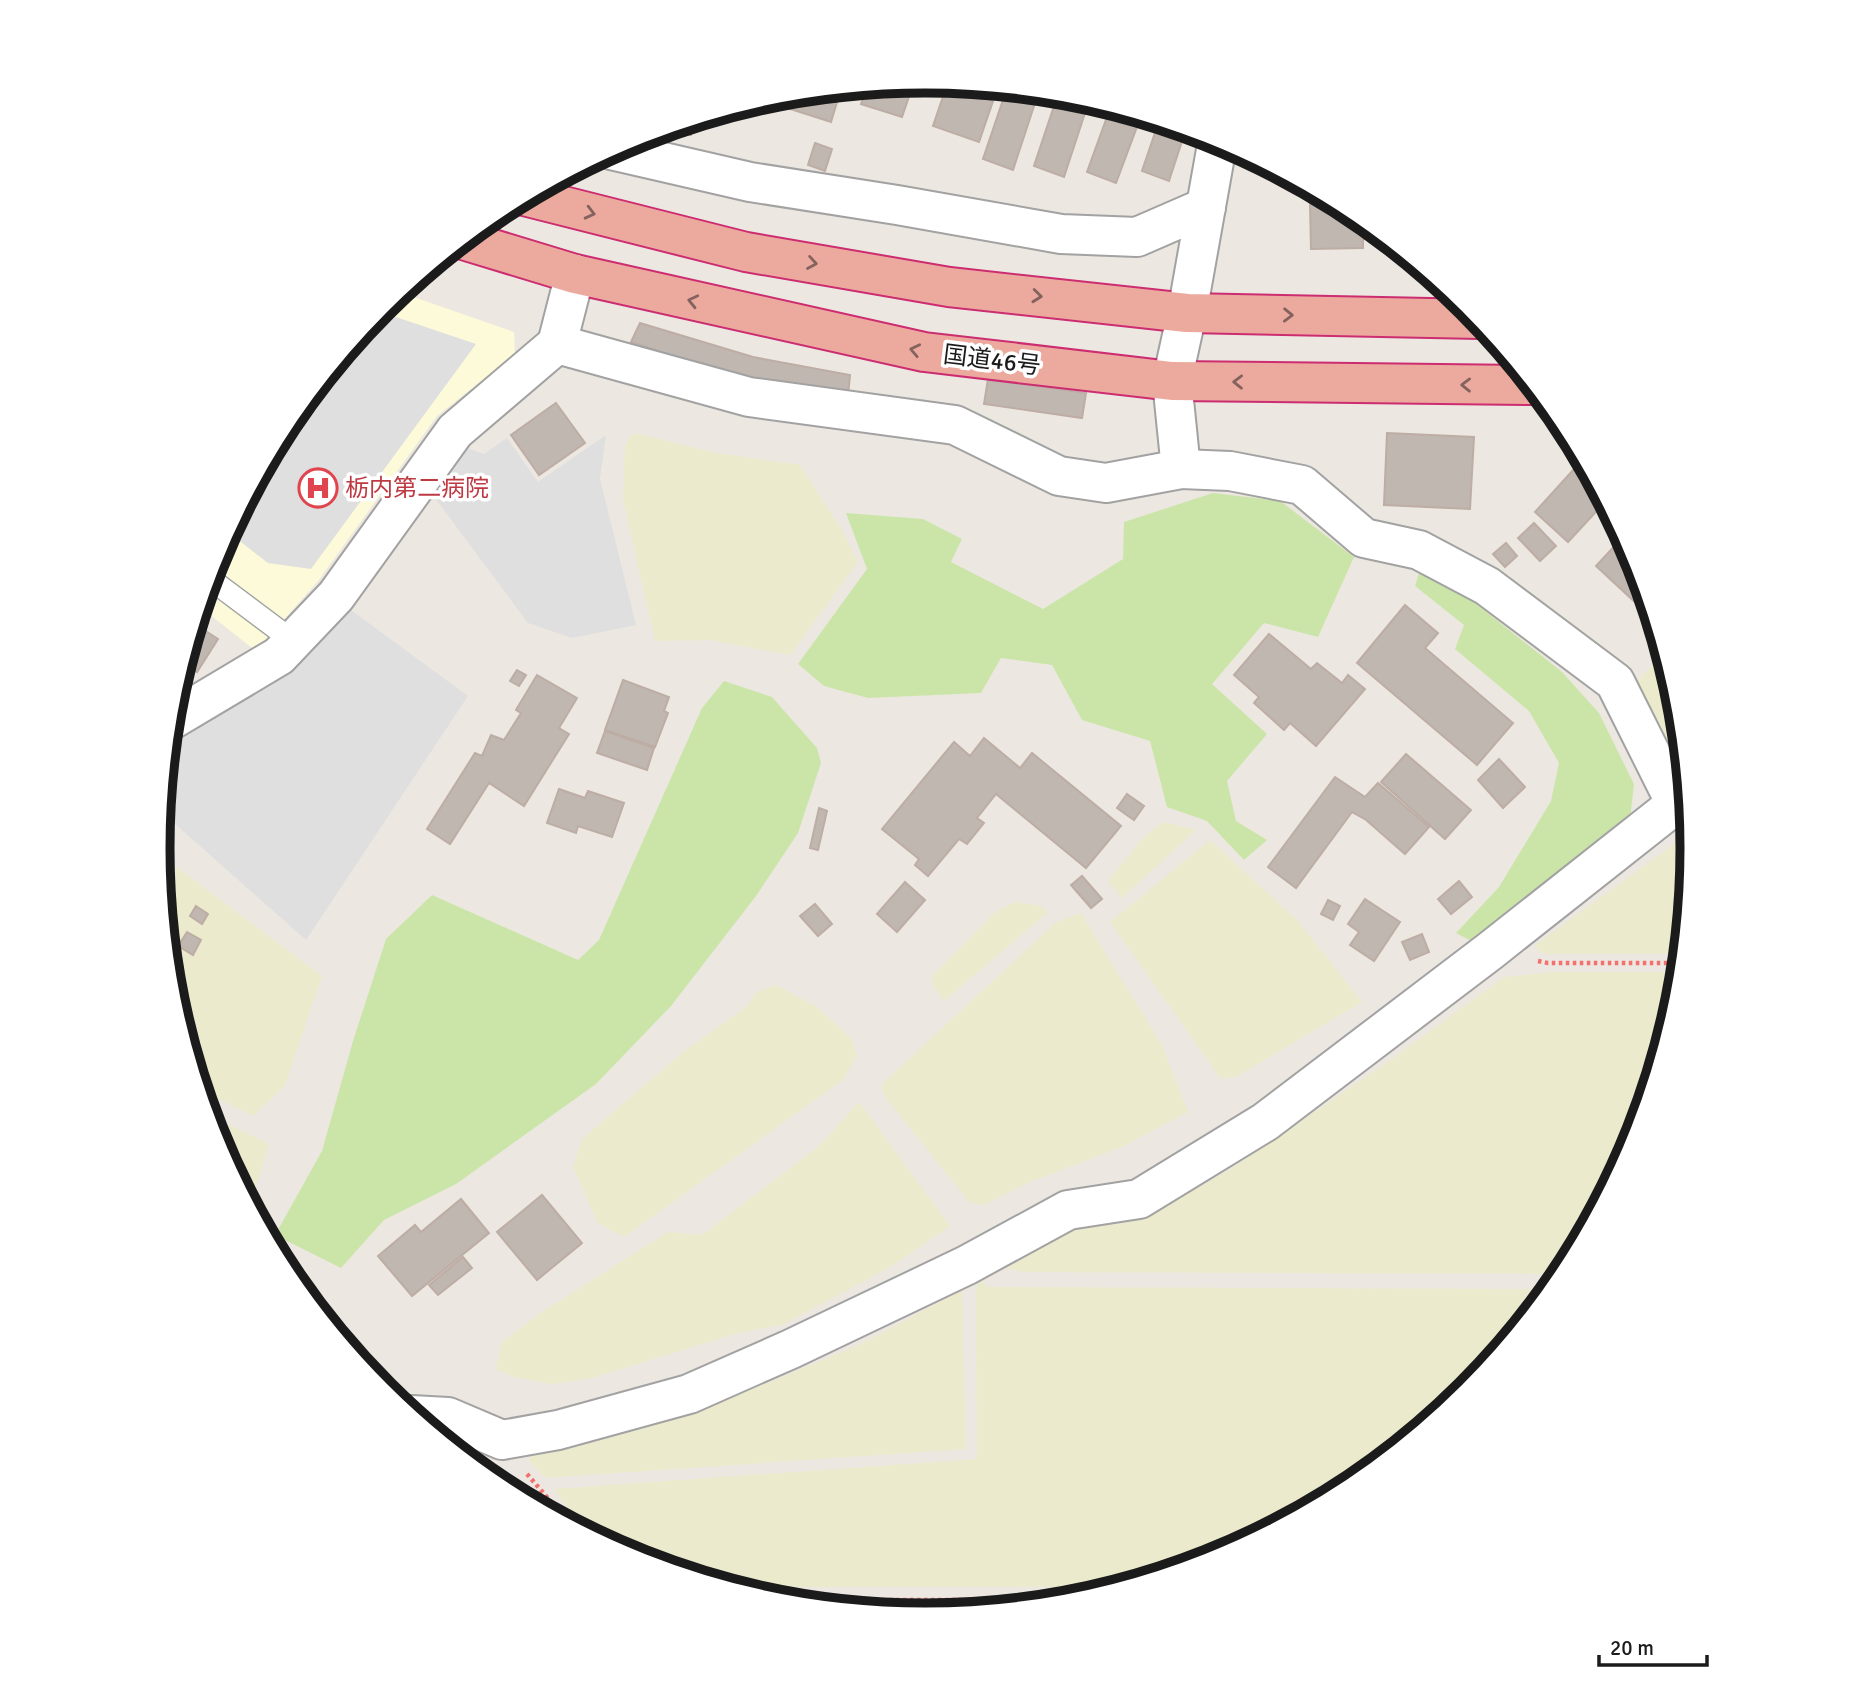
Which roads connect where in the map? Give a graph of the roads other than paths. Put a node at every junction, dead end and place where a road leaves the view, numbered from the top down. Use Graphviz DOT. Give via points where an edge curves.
graph roads {
  1 [pos="1216,150"];
  2 [pos="628,154"];
  3 [pos="539,200"];
  4 [pos="1206,207"];
  5 [pos="473,243"];
  6 [pos="575,274"];
  7 [pos="1187,313"];
  8 [pos="1464,319"];
  9 [pos="557,344"];
  10 [pos="1171,382"];
  11 [pos="1523,386"];
  12 [pos="1181,469"];
  13 [pos="218,585"];
  14 [pos="293,641"];
  15 [pos="182,714"];
  16 [pos="1680,797"];
  17 [pos="1680,803"];
  18 [pos="427,1417"];
  1 -- 4 [label="street"];
  2 -- 4 [label="street" via="750,182 1061,233 1137,237"];
  3 -- 7 [label="highway, one-way" via="746,252 949,287"];
  4 -- 7 [label="street"];
  5 -- 6 [label="highway, 国道46号"];
  6 -- 9 [label="street"];
  10 -- 6 [label="highway, 国道46号, one-way" via="924,352"];
  7 -- 8 [label="highway, one-way"];
  7 -- 10 [label="street"];
  9 -- 12 [label="street" via="749,397 954,425 1059,476 1106,483"];
  9 -- 14 [label="street" via="455,431 335,596"];
  11 -- 10 [label="highway, 国道46号, one-way"];
  10 -- 12 [label="street"];
  12 -- 16 [label="street" via="1230,471 1302,485 1364,538 1419,550 1487,586 1615,682"];
  13 -- 14 [label="lane"];
  14 -- 15 [label="street" via="279,656"];
  17 -- 18 [label="street" via="1265,1122 1139,1199 1068,1210 954,1271 689,1394 558,1430 502,1440 449,1417"];
}
